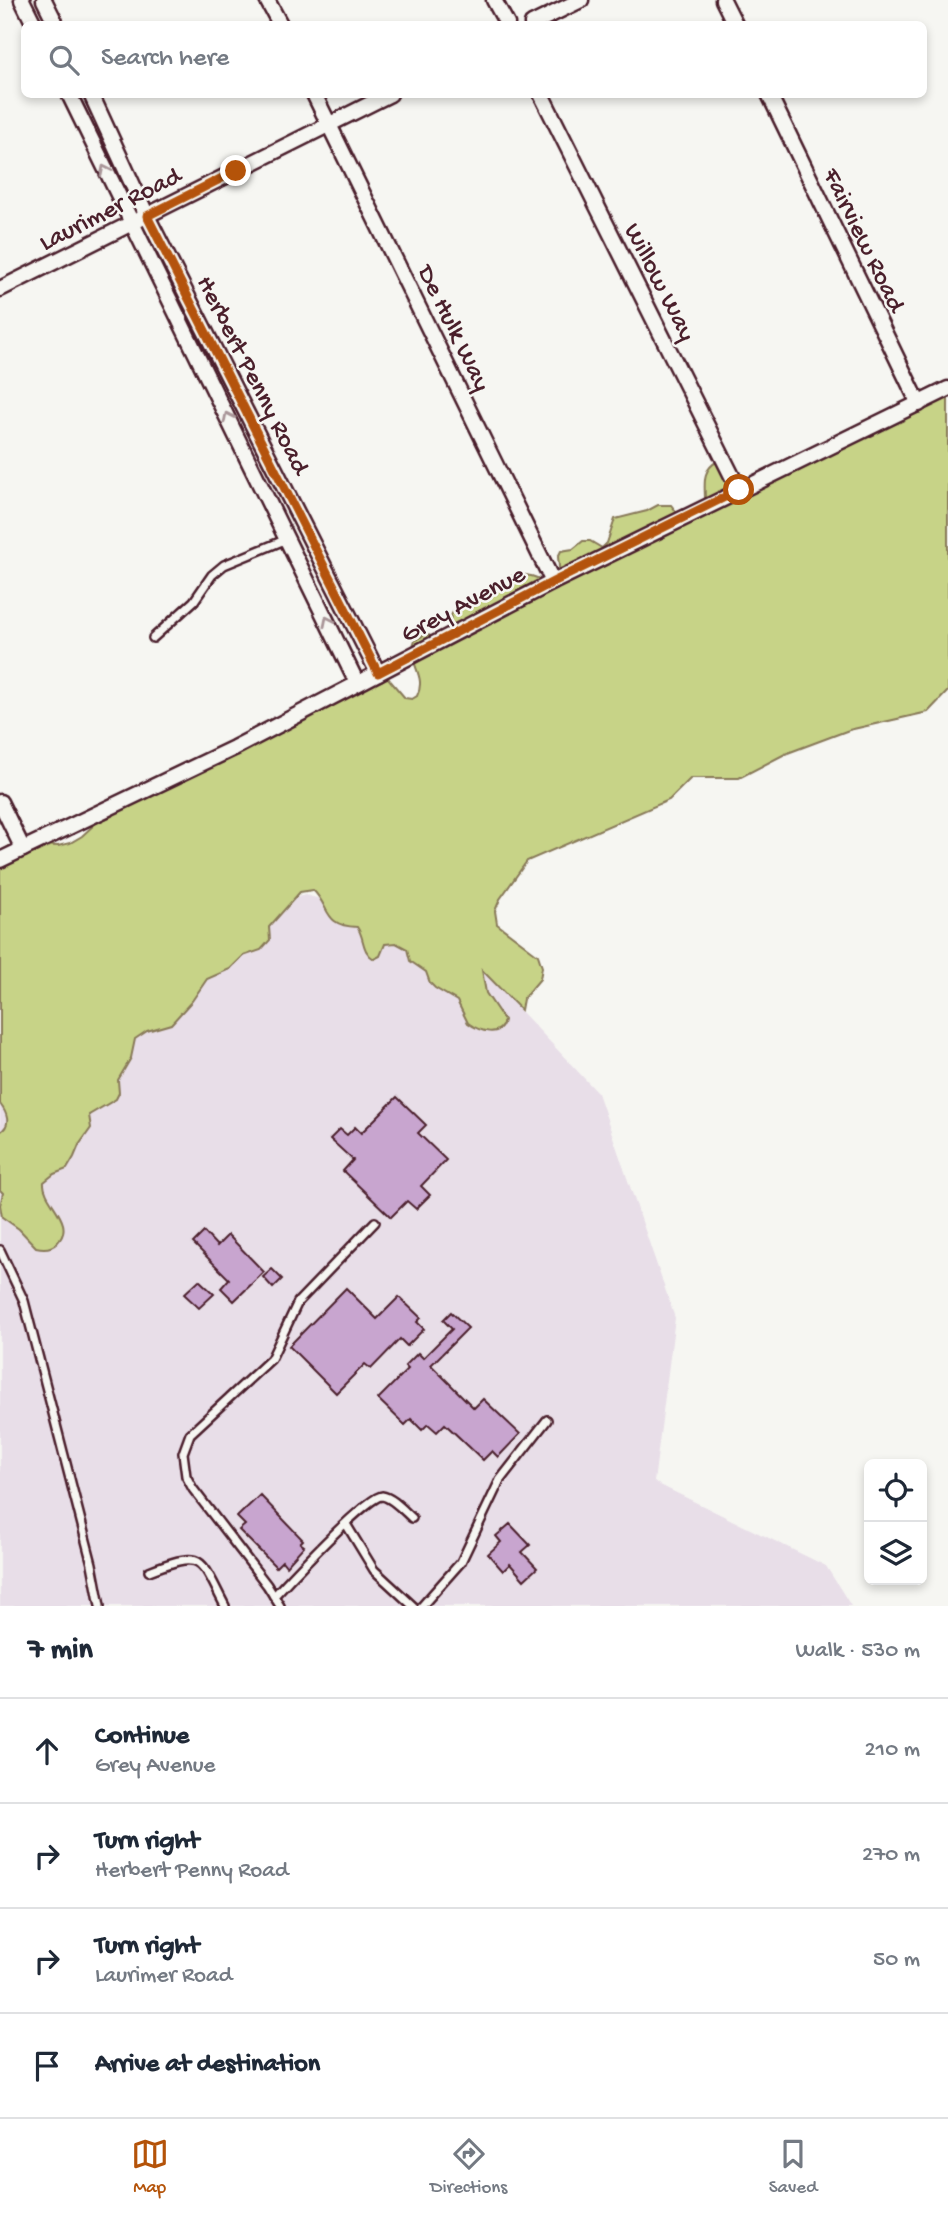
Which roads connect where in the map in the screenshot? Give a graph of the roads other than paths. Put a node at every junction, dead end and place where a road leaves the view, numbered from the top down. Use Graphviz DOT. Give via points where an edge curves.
graph roads {
  1 [pos="22,0"];
  2 [pos="44,0"];
  3 [pos="267,0"];
  4 [pos="494,0"];
  5 [pos="582,0"];
  6 [pos="723,0"];
  7 [pos="32,21"];
  8 [pos="54,21"];
  9 [pos="278,21"];
  10 [pos="505,21"];
  11 [pos="538,21"];
  12 [pos="734,21"];
  13 [pos="71,98"];
  14 [pos="93,98"];
  15 [pos="316,98"];
  16 [pos="382,98"];
  17 [pos="543,98"];
  18 [pos="771,98"];
  19 [pos="329,124"];
  20 [pos="147,216"];
  21 [pos="132,225"];
  22 [pos="0,289"];
  23 [pos="948,388"];
  24 [pos="919,404"];
  25 [pos="739,490"];
  26 [pos="287,538"];
  27 [pos="553,582"];
  28 [pos="153,638"];
  29 [pos="378,673"];
  30 [pos="357,683"];
  31 [pos="0,802"];
  32 [pos="23,849"];
  33 [pos="0,860"];
  34 [pos="376,1222"];
  35 [pos="0,1250"];
  36 [pos="547,1420"];
  37 [pos="412,1518"];
  38 [pos="346,1524"];
  39 [pos="149,1571"];
  40 [pos="274,1596"];
  41 [pos="100,1606"];
  42 [pos="225,1606"];
  43 [pos="279,1606"];
  44 [pos="413,1606"];
  45 [pos="422,1606"];
  1 -- 7 [label="street"];
  2 -- 8 [label="street"];
  3 -- 9 [label="street"];
  4 -- 10 [label="street"];
  5 -- 11 [label="street"];
  6 -- 12 [label="street"];
  21 -- 13 [label="street, Herbert Penny Road, one-way"];
  14 -- 20 [label="street, Herbert Penny Road"];
  15 -- 19 [label="street, De Hulk Way"];
  16 -- 19 [label="street, Laurimer Road"];
  17 -- 25 [label="street, Willow Way"];
  18 -- 24 [label="street, Fairview Road"];
  19 -- 20 [label="street, Laurimer Road"];
  19 -- 27 [label="street, De Hulk Way"];
  20 -- 21 [label="street, Laurimer Road"];
  20 -- 29 [label="street, Herbert Penny Road"];
  21 -- 22 [label="street, Laurimer Road"];
  26 -- 21 [label="street, Herbert Penny Road, one-way"];
  23 -- 24 [label="street, Grey Avenue"];
  24 -- 25 [label="street, Grey Avenue"];
  25 -- 27 [label="street, Grey Avenue"];
  26 -- 28 [label="lane" via="224,565 194,601"];
  30 -- 26 [label="street, Herbert Penny Road, one-way"];
  27 -- 29 [label="street, Grey Avenue"];
  29 -- 30 [label="street, Grey Avenue"];
  30 -- 32 [label="street, Grey Avenue"];
  31 -- 32 [label="street"];
  32 -- 33 [label="street, Grey Avenue"];
  34 -- 40 [label="lane" via="298,1302 271,1359 186,1442 183,1466 193,1489"];
  35 -- 41 [label="lane" via="24,1301"];
  36 -- 45 [label="lane" via="500,1480 461,1562"];
  37 -- 38 [label="lane" via="383,1496"];
  38 -- 40 [label="lane"];
  38 -- 44 [label="lane" via="374,1570"];
  39 -- 42 [label="lane" via="183,1558 197,1560"];
  40 -- 43 [label="lane"];
}
